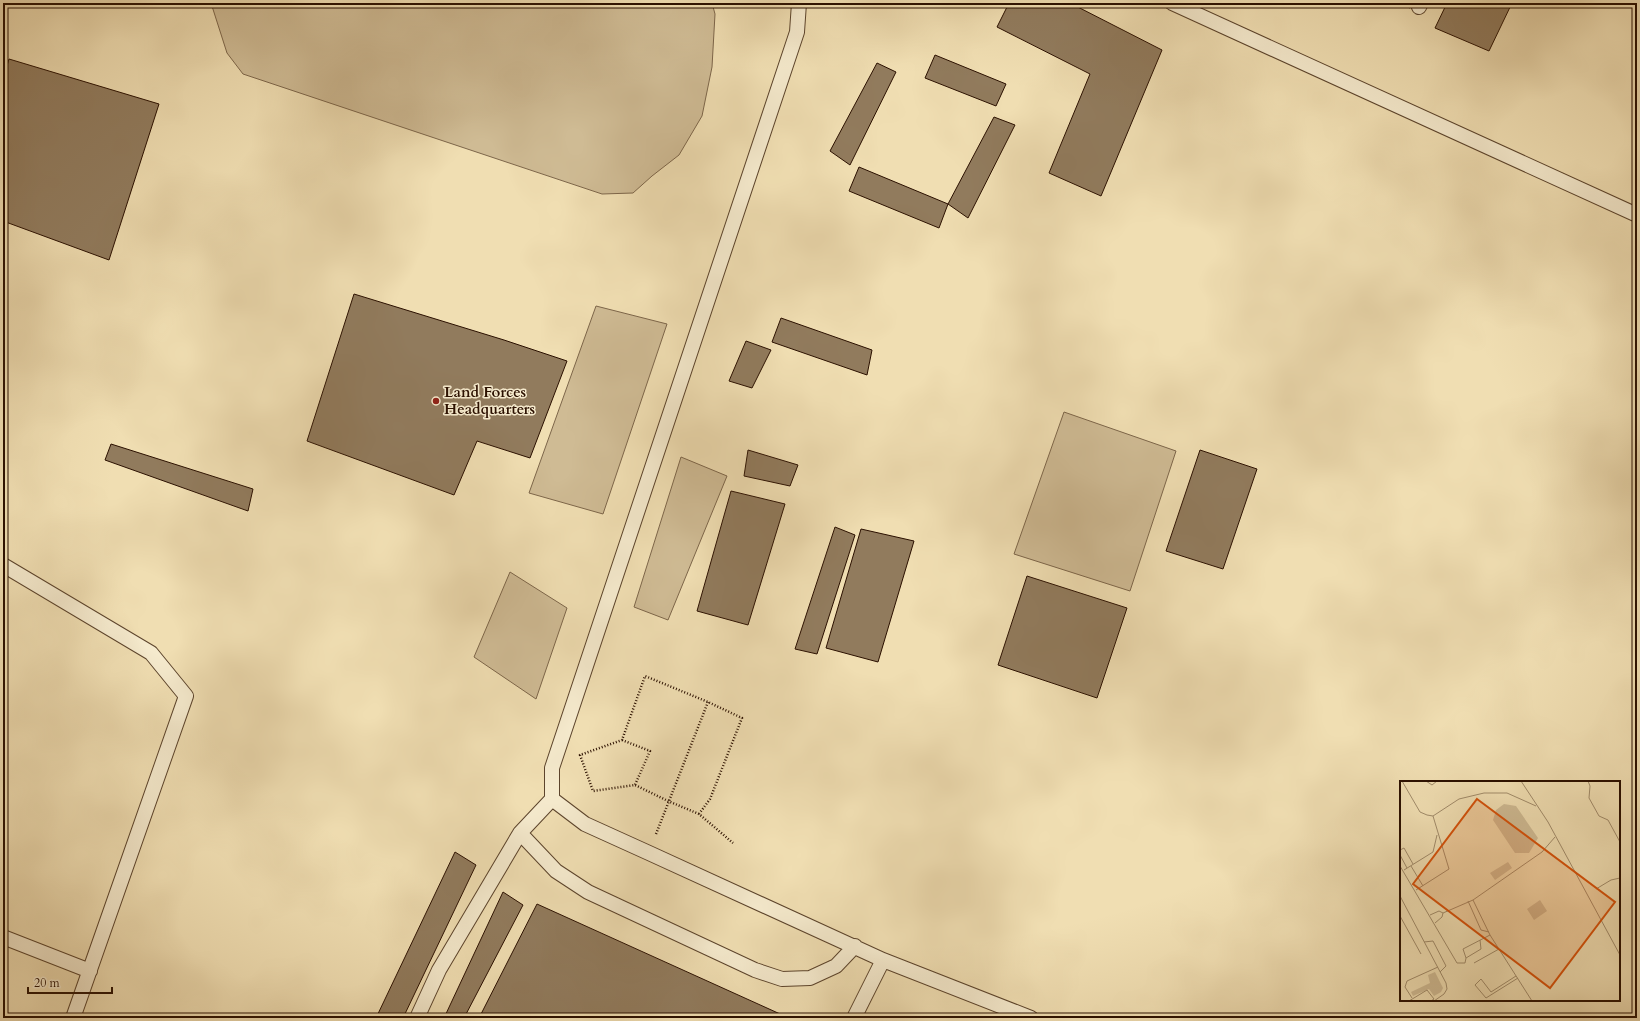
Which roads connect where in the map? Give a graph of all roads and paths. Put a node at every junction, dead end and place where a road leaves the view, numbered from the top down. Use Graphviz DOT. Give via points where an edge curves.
graph roads {
  1 [pos="799,3"];
  2 [pos="1172,3"];
  3 [pos="1637,215"];
  4 [pos="3,565"];
  5 [pos="708,702"];
  6 [pos="622,740"];
  7 [pos="635,785"];
  8 [pos="552,799"];
  9 [pos="668,801"];
  10 [pos="699,814"];
  11 [pos="520,833"];
  12 [pos="733,843"];
  13 [pos="649,853"];
  14 [pos="3,937"];
  15 [pos="855,946"];
  16 [pos="883,960"];
  17 [pos="90,971"];
  18 [pos="1027,1017"];
  19 [pos="73,1018"];
  20 [pos="417,1018"];
  21 [pos="854,1018"];
  1 -- 8 [label="lane" via="797,32 552,768"];
  2 -- 3 [label="lane"];
  4 -- 17 [label="lane" via="151,653 186,696"];
  5 -- 6 [label="path" via="645,676"];
  5 -- 9 [label="path"];
  5 -- 10 [label="path" via="742,718 710,799"];
  6 -- 7 [label="path" via="650,751"];
  6 -- 7 [label="path" via="580,755 593,791"];
  7 -- 9 [label="path"];
  8 -- 11 [label="lane"];
  8 -- 13 [label="lane" via="585,824"];
  9 -- 10 [label="path"];
  9 -- 13 [label="path"];
  10 -- 12 [label="path"];
  11 -- 15 [label="lane" via="556,871 588,892 755,970 782,979 810,978 836,966"];
  11 -- 20 [label="lane" via="439,970"];
  13 -- 15 [label="lane"];
  14 -- 17 [label="lane"];
  15 -- 16 [label="lane"];
  16 -- 18 [label="lane"];
  16 -- 21 [label="lane"];
  17 -- 19 [label="lane"];
}
